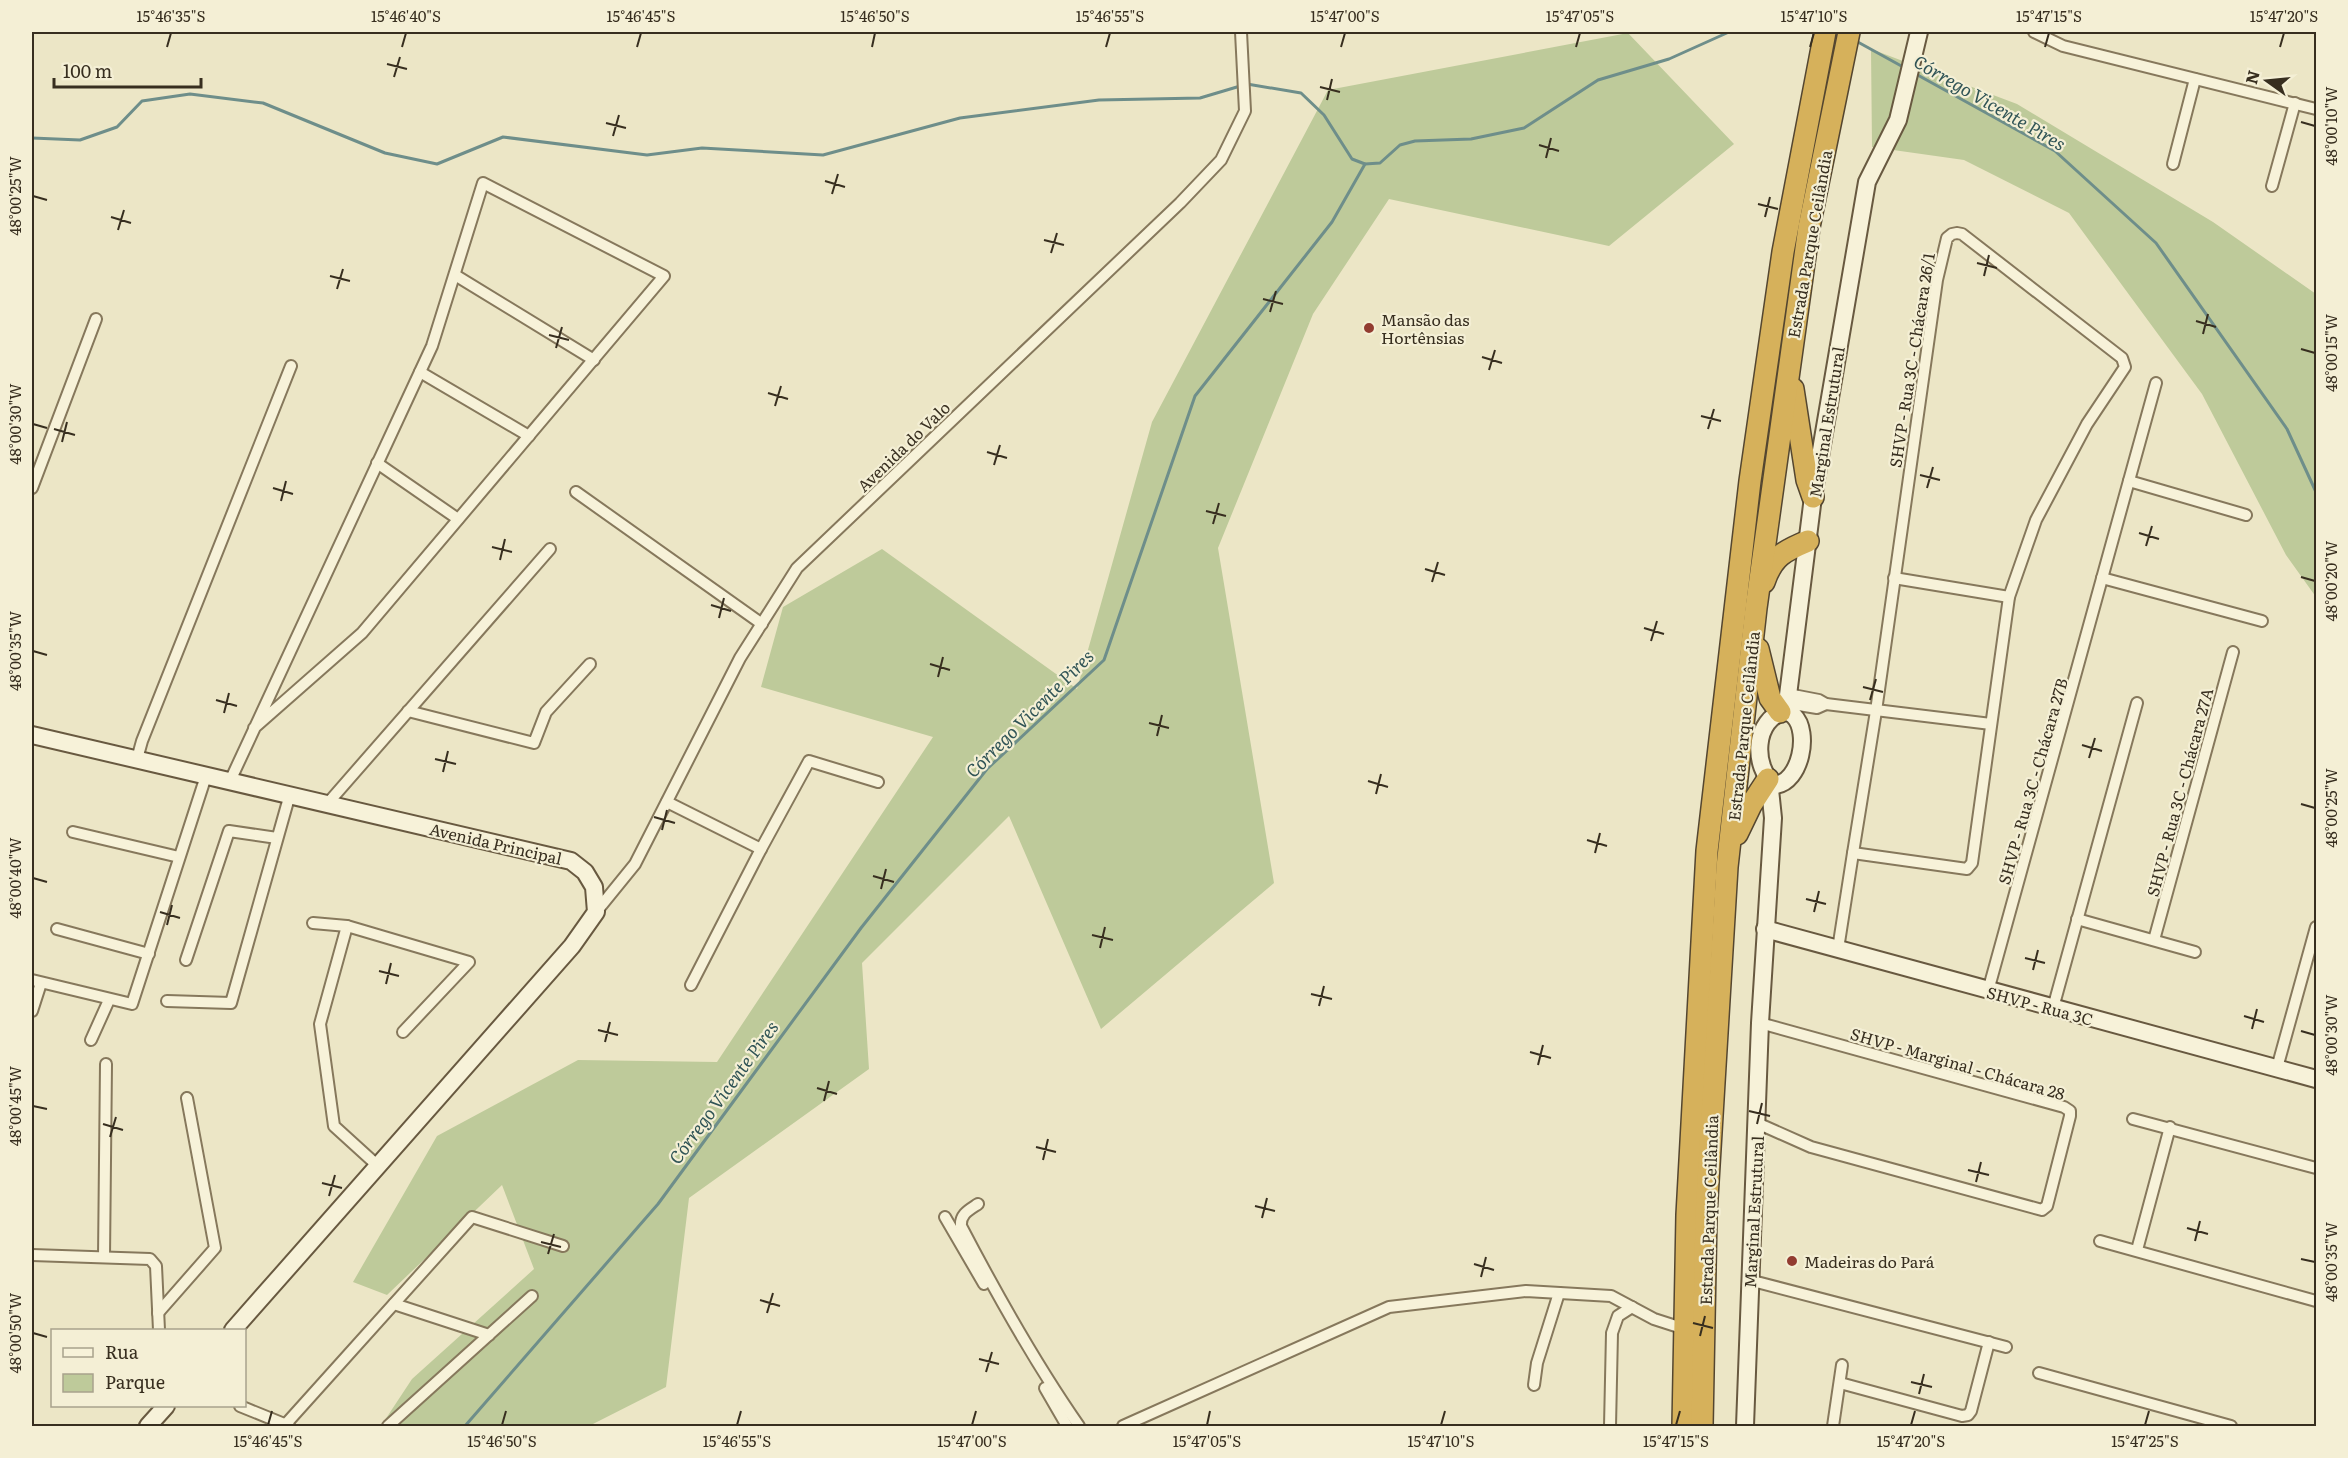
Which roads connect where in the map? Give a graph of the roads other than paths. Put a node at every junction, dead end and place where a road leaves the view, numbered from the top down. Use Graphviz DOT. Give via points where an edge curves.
graph roads {
  1 [pos="1241,32"];
  2 [pos="1825,32"];
  3 [pos="1849,32"];
  4 [pos="1918,32"];
  5 [pos="2034,32"];
  6 [pos="2195,79"];
  7 [pos="2295,103"];
  8 [pos="2316,108"];
  9 [pos="2174,164"];
  10 [pos="2272,186"];
  11 [pos="454,275"];
  12 [pos="96,318"];
  13 [pos="594,360"];
  14 [pos="1789,365"];
  15 [pos="291,366"];
  16 [pos="420,372"];
  17 [pos="2156,383"];
  18 [pos="529,436"];
  19 [pos="377,463"];
  20 [pos="2129,481"];
  21 [pos="32,488"];
  22 [pos="576,492"];
  23 [pos="1813,497"];
  24 [pos="2246,515"];
  25 [pos="458,519"];
  26 [pos="1808,542"];
  27 [pos="549,549"];
  28 [pos="1894,578"];
  29 [pos="2102,578"];
  30 [pos="2009,597"];
  31 [pos="1755,617"];
  32 [pos="2262,621"];
  33 [pos="762,624"];
  34 [pos="2233,652"];
  35 [pos="590,664"];
  36 [pos="2136,703"];
  37 [pos="1785,705"];
  38 [pos="408,711"];
  39 [pos="1876,711"];
  40 [pos="1991,724"];
  41 [pos="254,728"];
  42 [pos="32,735"];
  43 [pos="137,759"];
  44 [pos="206,776"];
  45 [pos="230,781"];
  46 [pos="1774,781"];
  47 [pos="878,782"];
  48 [pos="290,794"];
  49 [pos="667,802"];
  50 [pos="328,803"];
  51 [pos="73,832"];
  52 [pos="278,838"];
  53 [pos="761,849"];
  54 [pos="1729,851"];
  55 [pos="1853,853"];
  56 [pos="179,857"];
  57 [pos="596,912"];
  58 [pos="2077,919"];
  59 [pos="313,923"];
  60 [pos="347,926"];
  61 [pos="2316,927"];
  62 [pos="57,929"];
  63 [pos="1765,929"];
  64 [pos="2154,940"];
  65 [pos="1838,949"];
  66 [pos="2195,952"];
  67 [pos="149,954"];
  68 [pos="186,960"];
  69 [pos="36,981"];
  70 [pos="692,986"];
  71 [pos="1988,991"];
  72 [pos="109,1000"];
  73 [pos="167,1001"];
  74 [pos="2053,1008"];
  75 [pos="32,1011"];
  76 [pos="1760,1023"];
  77 [pos="403,1032"];
  78 [pos="91,1040"];
  79 [pos="106,1064"];
  80 [pos="2277,1068"];
  81 [pos="2316,1079"];
  82 [pos="187,1098"];
  83 [pos="2133,1119"];
  84 [pos="1764,1126"];
  85 [pos="2170,1127"];
  86 [pos="378,1166"];
  87 [pos="2316,1168"];
  88 [pos="978,1204"];
  89 [pos="945,1217"];
  90 [pos="2100,1241"];
  91 [pos="563,1246"];
  92 [pos="2137,1250"];
  93 [pos="32,1255"];
  94 [pos="104,1257"];
  95 [pos="1749,1280"];
  96 [pos="1559,1293"];
  97 [pos="532,1296"];
  98 [pos="2316,1301"];
  99 [pos="394,1304"];
  100 [pos="1632,1307"];
  101 [pos="158,1314"];
  102 [pos="159,1329"];
  103 [pos="234,1329"];
  104 [pos="1685,1329"];
  105 [pos="489,1335"];
  106 [pos="1989,1342"];
  107 [pos="2006,1347"];
  108 [pos="1842,1365"];
  109 [pos="2039,1373"];
  110 [pos="1840,1383"];
  111 [pos="1534,1384"];
  112 [pos="165,1407"];
  113 [pos="242,1407"];
  114 [pos="147,1426"];
  115 [pos="287,1426"];
  116 [pos="388,1426"];
  117 [pos="1067,1426"];
  118 [pos="1080,1426"];
  119 [pos="1123,1426"];
  120 [pos="1610,1426"];
  121 [pos="1683,1426"];
  122 [pos="1702,1426"];
  123 [pos="1745,1426"];
  124 [pos="1833,1426"];
  125 [pos="2231,1426"];
  1 -- 33 [label="street, Avenida do Valo" via="1245,111 1221,160 797,568"];
  2 -- 104 [label="highway, Estrada Parque Ceilândia" via="1781,264 1750,481 1707,851 1687,1215"];
  3 -- 14 [label="highway, Estrada Parque Ceilândia" via="1809,227"];
  4 -- 23 [label="street, Marginal Estrutural" via="1904,101 1867,182"];
  5 -- 6 [label="street" via="2063,46"];
  6 -- 7 [label="street"];
  6 -- 9 [label="street"];
  7 -- 8 [label="street"];
  7 -- 10 [label="street"];
  11 -- 13 [label="street"];
  11 -- 13 [label="street" via="483,183 664,276"];
  11 -- 16 [label="street"];
  12 -- 21 [label="street"];
  13 -- 18 [label="street"];
  14 -- 23 [label="highway"];
  14 -- 31 [label="highway, Estrada Parque Ceilândia"];
  15 -- 43 [label="street"];
  16 -- 18 [label="street"];
  16 -- 19 [label="street"];
  17 -- 20 [label="street, SHVP - Rua 3C - Chácara 27B"];
  18 -- 25 [label="street"];
  19 -- 25 [label="street"];
  19 -- 41 [label="street"];
  20 -- 24 [label="street"];
  20 -- 29 [label="street, SHVP - Rua 3C - Chácara 27B"];
  22 -- 33 [label="street"];
  23 -- 26 [label="street, Marginal Estrutural"];
  25 -- 41 [label="street" via="362,633"];
  26 -- 31 [label="highway" via="1784,551 1768,570"];
  26 -- 37 [label="street, Marginal Estrutural"];
  27 -- 38 [label="street"];
  28 -- 30 [label="street"];
  28 -- 30 [label="street, SHVP - Rua 3C - Chácara 26/1" via="1937,280 1947,238 1957,233 2124,363 2122,373 2087,424 2036,520"];
  28 -- 39 [label="street, SHVP - Rua 3C - Chácara 26/1"];
  29 -- 32 [label="street"];
  29 -- 71 [label="street, SHVP - Rua 3C - Chácara 27B"];
  30 -- 40 [label="street, SHVP - Rua 3C - Chácara 26/1"];
  31 -- 37 [label="highway" via="1764,682 1770,698"];
  31 -- 54 [label="highway, Estrada Parque Ceilândia"];
  33 -- 49 [label="street, Avenida do Valo" via="740,658"];
  34 -- 64 [label="street, SHVP - Rua 3C - Chácara 27A"];
  35 -- 38 [label="street" via="546,712 534,743"];
  36 -- 58 [label="street"];
  37 -- 39 [label="street" via="1817,708 1826,704"];
  37 -- 46 [label="street" via="1768,722 1759,746 1759,761"];
  37 -- 46 [label="street, Marginal Estrutural" via="1799,724 1802,751 1791,779"];
  38 -- 50 [label="street"];
  39 -- 40 [label="street"];
  39 -- 55 [label="street, SHVP - Rua 3C - Chácara 26/1"];
  40 -- 55 [label="street, SHVP - Rua 3C - Chácara 26/1" via="1969,869"];
  41 -- 45 [label="street"];
  42 -- 43 [label="street, Avenida Principal"];
  43 -- 44 [label="street, Avenida Principal"];
  44 -- 45 [label="street, Avenida Principal"];
  44 -- 56 [label="street"];
  45 -- 48 [label="street, Avenida Principal"];
  46 -- 54 [label="highway" via="1751,805"];
  46 -- 63 [label="street, Marginal Estrutural"];
  47 -- 53 [label="street" via="809,761"];
  48 -- 50 [label="street, Avenida Principal"];
  48 -- 52 [label="street"];
  49 -- 53 [label="street"];
  49 -- 57 [label="street, Avenida do Valo" via="635,864"];
  50 -- 57 [label="street, Avenida Principal" via="571,861 594,886"];
  51 -- 56 [label="street"];
  52 -- 68 [label="street" via="229,831"];
  52 -- 73 [label="street" via="231,1003"];
  53 -- 70 [label="street"];
  54 -- 122 [label="highway, Estrada Parque Ceilândia" via="1706,1215"];
  55 -- 65 [label="street, SHVP - Rua 3C - Chácara 26/1"];
  56 -- 67 [label="street"];
  57 -- 86 [label="street" via="572,946"];
  58 -- 64 [label="street"];
  58 -- 74 [label="street"];
  59 -- 60 [label="street"];
  60 -- 77 [label="street" via="469,962"];
  60 -- 86 [label="street" via="320,1024 334,1126"];
  61 -- 80 [label="street"];
  62 -- 67 [label="street"];
  63 -- 65 [label="street, SHVP - Rua 3C"];
  63 -- 76 [label="street, Marginal Estrutural"];
  64 -- 66 [label="street"];
  65 -- 71 [label="street, SHVP - Rua 3C"];
  67 -- 72 [label="street" via="132,1004"];
  69 -- 72 [label="street"];
  69 -- 75 [label="street"];
  71 -- 74 [label="street, SHVP - Rua 3C"];
  72 -- 78 [label="street"];
  74 -- 80 [label="street, SHVP - Rua 3C"];
  76 -- 84 [label="street, Marginal Estrutural"];
  76 -- 84 [label="street, SHVP - Marginal - Chácara 28" via="2070,1111 2047,1206 2042,1210 1811,1147"];
  79 -- 94 [label="street"];
  80 -- 81 [label="street, SHVP - Rua 3C"];
  82 -- 101 [label="street" via="214,1248"];
  83 -- 85 [label="street"];
  84 -- 95 [label="street, Marginal Estrutural"];
  85 -- 87 [label="street"];
  85 -- 92 [label="street"];
  86 -- 103 [label="street"];
  88 -- 118 [label="street" via="964,1213 961,1226 1049,1383"];
  89 -- 117 [label="street"];
  90 -- 92 [label="street"];
  91 -- 99 [label="street" via="472,1217"];
  92 -- 98 [label="street"];
  93 -- 94 [label="street"];
  94 -- 101 [label="street" via="150,1259 156,1266"];
  95 -- 106 [label="street"];
  95 -- 123 [label="street, Marginal Estrutural"];
  96 -- 100 [label="street" via="1611,1296"];
  96 -- 111 [label="street"];
  96 -- 119 [label="street" via="1526,1291 1389,1307"];
  97 -- 105 [label="street"];
  99 -- 105 [label="street"];
  99 -- 115 [label="street"];
  100 -- 104 [label="street"];
  100 -- 120 [label="street" via="1618,1316 1612,1333"];
  101 -- 102 [label="street"];
  104 -- 121 [label="highway, Estrada Parque Ceilândia"];
  105 -- 116 [label="street"];
  106 -- 107 [label="street"];
  106 -- 110 [label="street" via="1968,1415"];
  108 -- 110 [label="street"];
  109 -- 125 [label="street"];
  110 -- 124 [label="street"];
  112 -- 114 [label="street"];
  113 -- 115 [label="street"];
}
